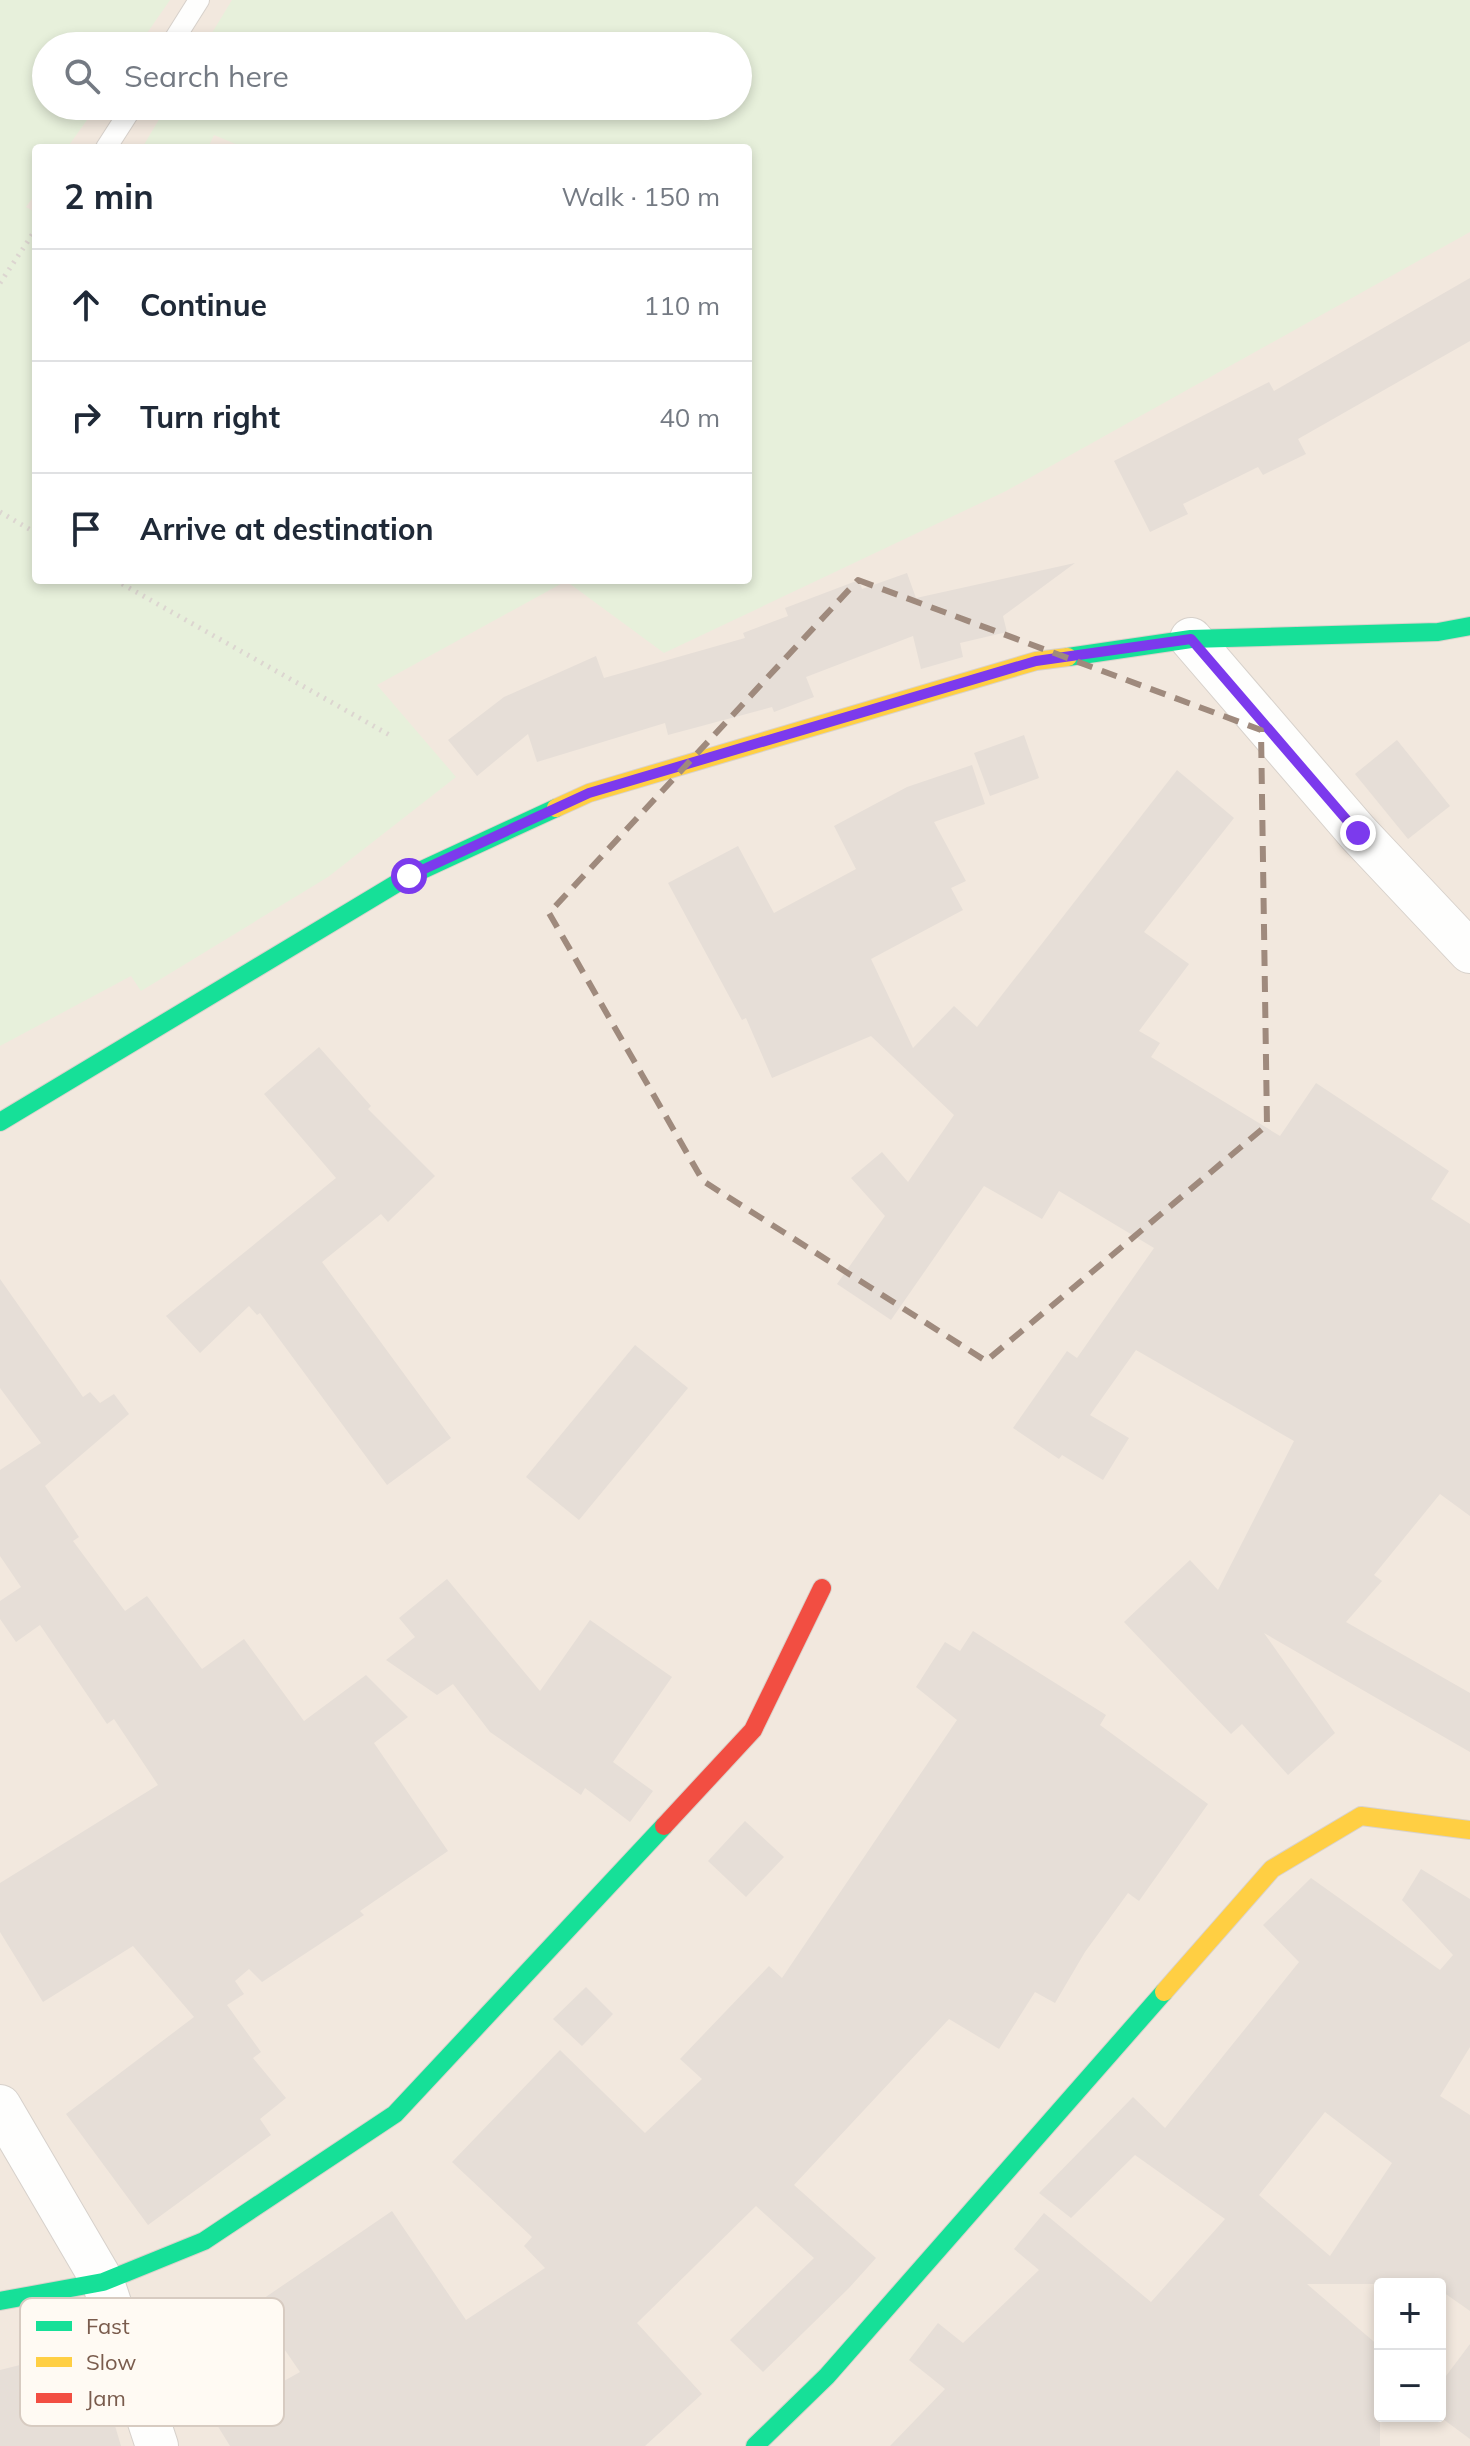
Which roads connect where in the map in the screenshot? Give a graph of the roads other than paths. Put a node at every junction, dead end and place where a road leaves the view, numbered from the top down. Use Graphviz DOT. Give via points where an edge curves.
graph roads {
  1 [pos="199,0"];
  2 [pos="179,32"];
  3 [pos="124,120"];
  4 [pos="109,144"];
  5 [pos="1470,626"];
  6 [pos="1191,639"];
  7 [pos="1470,952"];
  8 [pos="0,1122"];
  9 [pos="822,1588"];
  10 [pos="1470,1830"];
  11 [pos="0,2106"];
  12 [pos="103,2282"];
  13 [pos="108,2298"];
  14 [pos="0,2301"];
  15 [pos="150,2426"];
  16 [pos="157,2446"];
  17 [pos="755,2446"];
  1 -- 2 [label="lane"];
  3 -- 4 [label="lane"];
  5 -- 6 [label="street" via="1438,632"];
  6 -- 7 [label="street" via="1358,833"];
  6 -- 8 [label="street" via="1036,661 589,793 409,876"];
  9 -- 12 [label="street" via="753,1730 395,2114 204,2241"];
  10 -- 17 [label="street" via="1361,1816 1272,1869 827,2376"];
  11 -- 12 [label="street"];
  12 -- 13 [label="street"];
  12 -- 14 [label="street"];
  15 -- 16 [label="street"];
}
